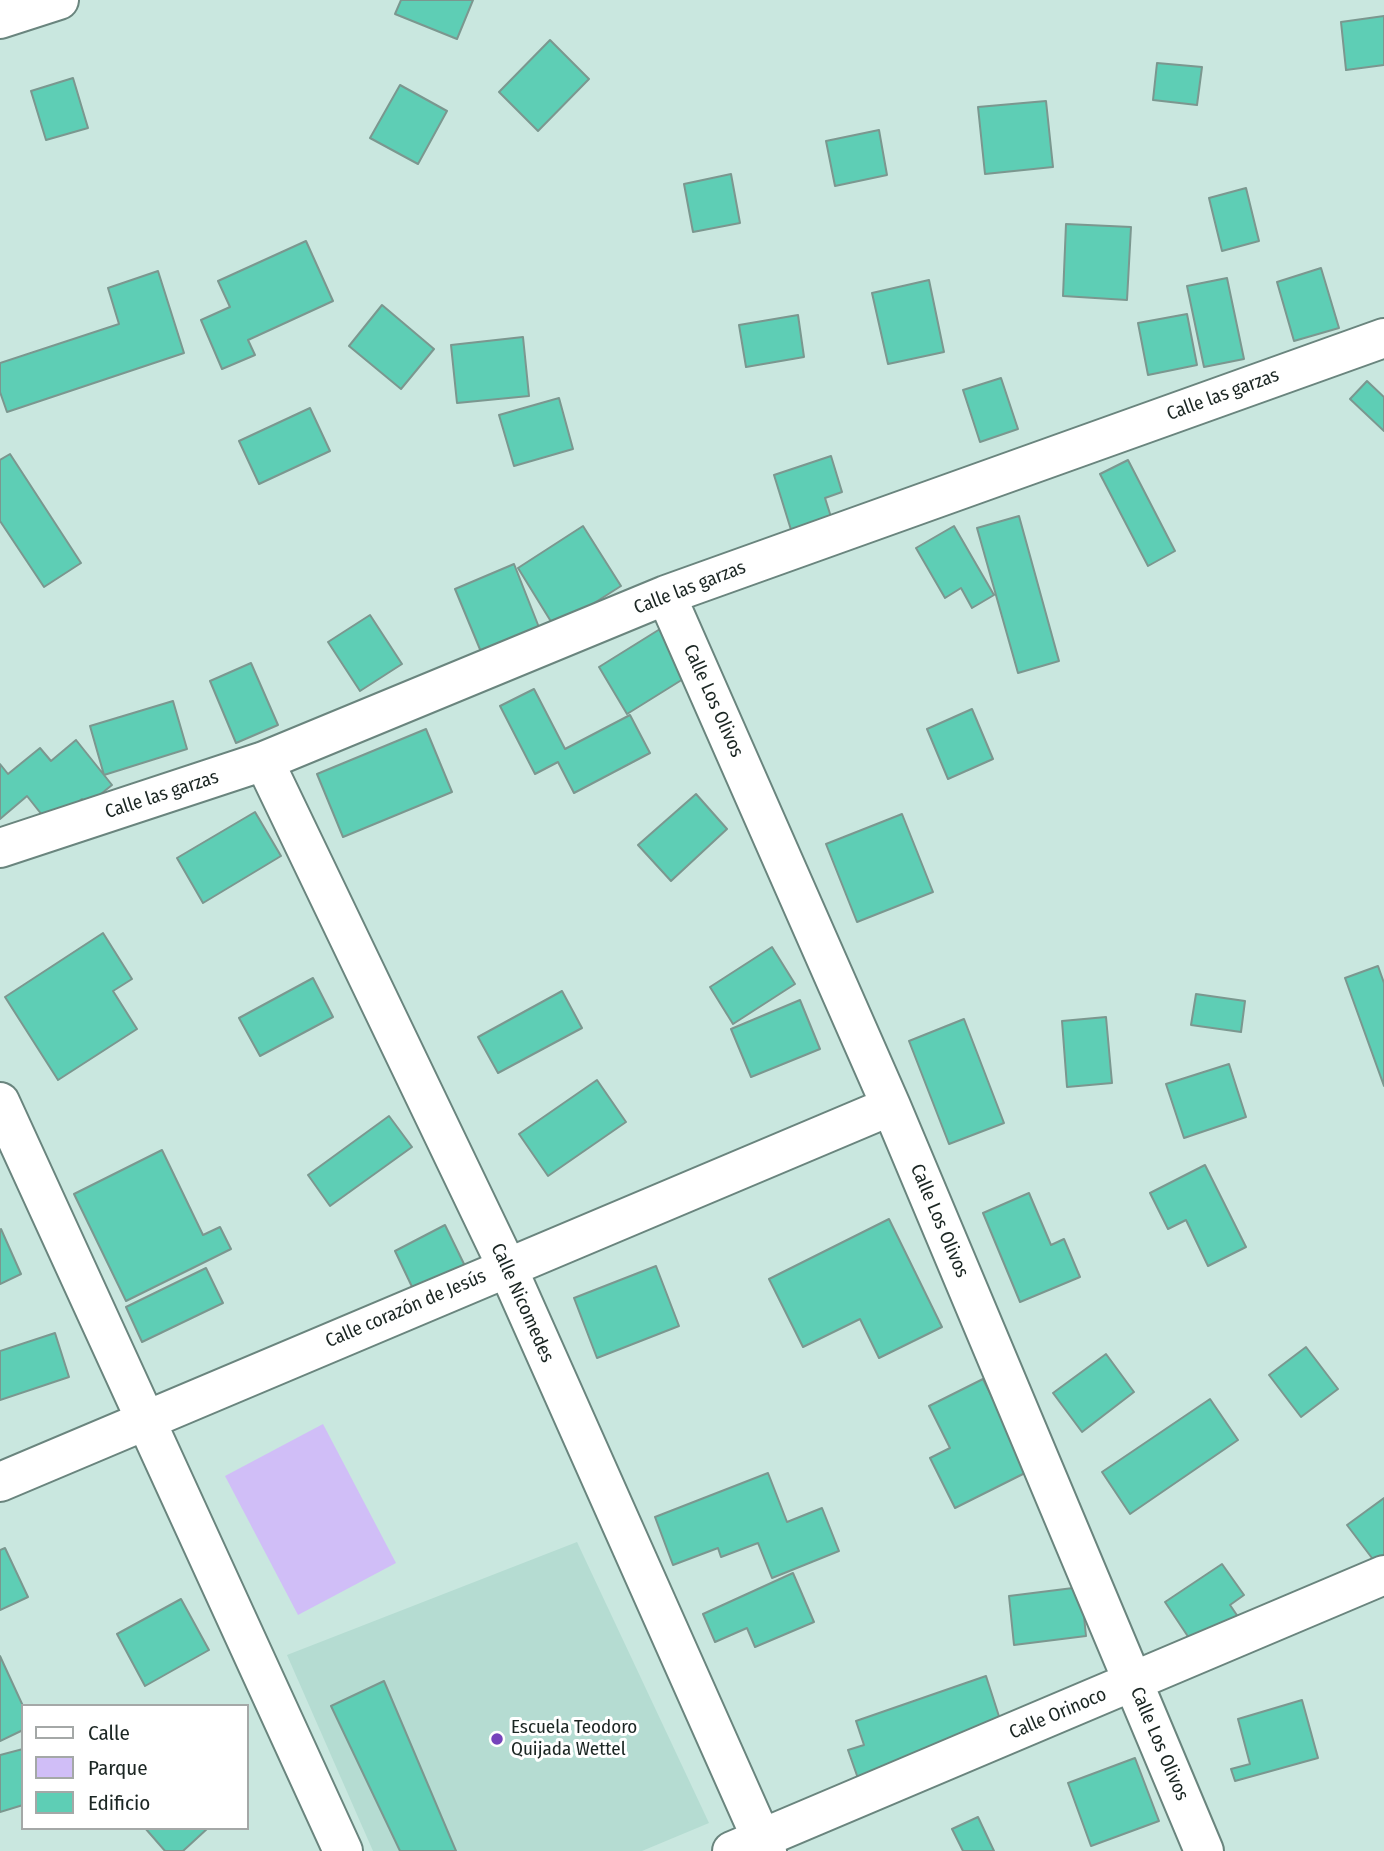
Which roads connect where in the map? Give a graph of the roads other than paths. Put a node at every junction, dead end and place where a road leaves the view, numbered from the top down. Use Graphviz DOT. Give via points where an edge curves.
graph roads {
  1 [pos="60,0"];
  2 [pos="0,19"];
  3 [pos="1384,338"];
  4 [pos="667,595"];
  5 [pos="264,761"];
  6 [pos="0,848"];
  7 [pos="0,1102"];
  8 [pos="891,1105"];
  9 [pos="507,1266"];
  10 [pos="145,1419"];
  11 [pos="0,1482"];
  12 [pos="1384,1575"];
  13 [pos="1133,1682"];
  14 [pos="753,1846"];
  15 [pos="343,1851"];
  16 [pos="1205,1851"];
  1 -- 2 [label="street"];
  3 -- 4 [label="street, Calle las garzas"];
  4 -- 5 [label="street, Calle las garzas"];
  4 -- 8 [label="street, Calle Los Olivos"];
  5 -- 6 [label="street, Calle las garzas"];
  5 -- 9 [label="street, Calle Nicomedes"];
  7 -- 10 [label="street"];
  8 -- 9 [label="street, Calle corazón de Jesús"];
  8 -- 13 [label="street, Calle Los Olivos"];
  9 -- 10 [label="street, Calle corazón de Jesús"];
  9 -- 14 [label="street, Calle Nicomedes"];
  10 -- 11 [label="street, Calle corazón de Jesús"];
  10 -- 15 [label="street"];
  12 -- 13 [label="street, Calle Orinoco"];
  13 -- 14 [label="street, Calle Orinoco"];
  13 -- 16 [label="street, Calle Los Olivos"];
}
